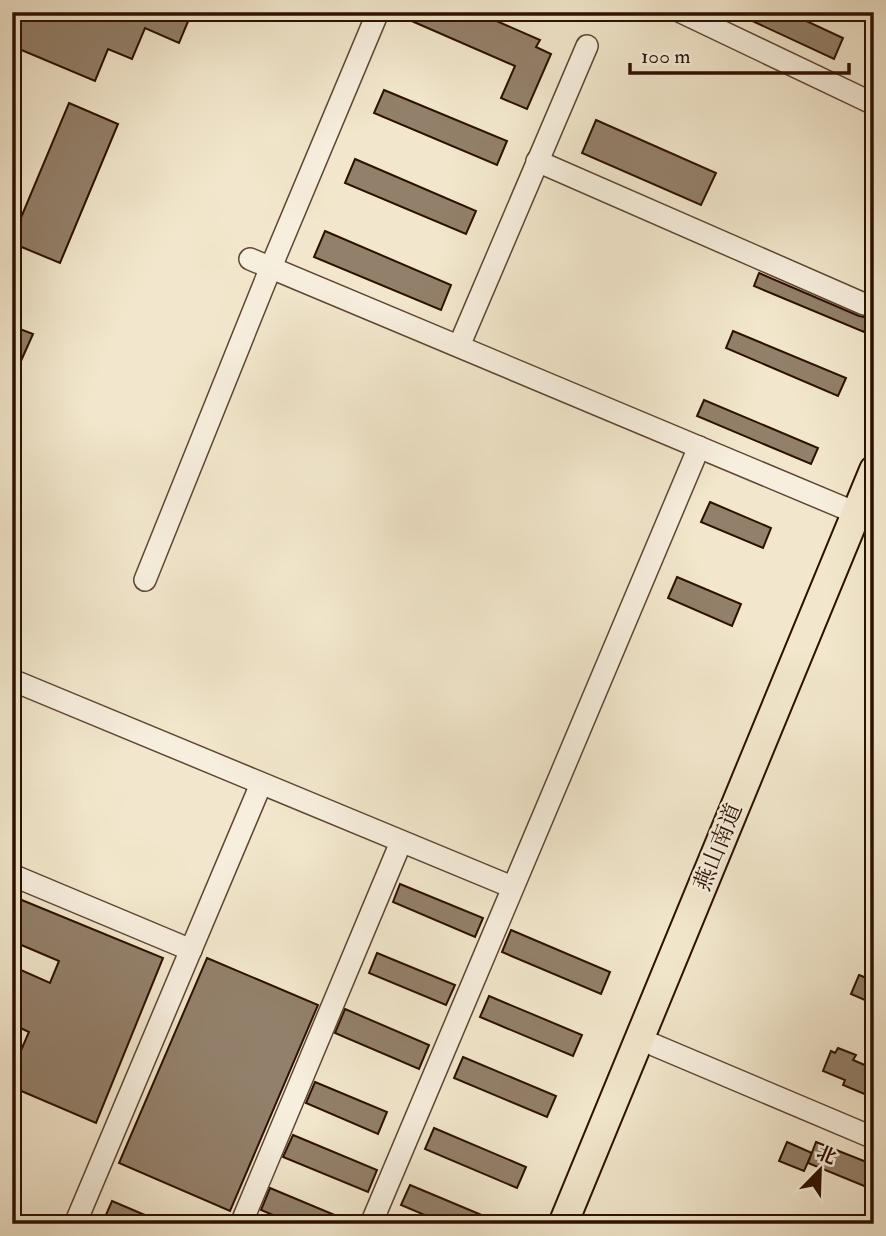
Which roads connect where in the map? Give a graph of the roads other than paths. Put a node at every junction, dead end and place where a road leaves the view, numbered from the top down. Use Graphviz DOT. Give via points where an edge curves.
graph roads {
  1 [pos="378,12"];
  2 [pos="681,12"];
  3 [pos="587,46"];
  4 [pos="874,104"];
  5 [pos="537,161"];
  6 [pos="250,258"];
  7 [pos="271,267"];
  8 [pos="864,304"];
  9 [pos="458,346"];
  10 [pos="699,447"];
  11 [pos="874,470"];
  12 [pos="865,513"];
  13 [pos="145,580"];
  14 [pos="12,680"];
  15 [pos="261,784"];
  16 [pos="401,842"];
  17 [pos="12,875"];
  18 [pos="512,887"];
  19 [pos="191,950"];
  20 [pos="654,1045"];
  21 [pos="874,1138"];
  22 [pos="75,1224"];
  23 [pos="241,1224"];
  24 [pos="371,1224"];
  25 [pos="563,1224"];
  26 [pos="579,1224"];
  1 -- 7 [label="street"];
  2 -- 4 [label="street"];
  3 -- 5 [label="street"];
  5 -- 8 [label="street"];
  5 -- 9 [label="street"];
  6 -- 7 [label="street"];
  7 -- 9 [label="street"];
  7 -- 13 [label="street"];
  9 -- 10 [label="street"];
  10 -- 12 [label="street"];
  10 -- 18 [label="street"];
  11 -- 12 [label="main road, 燕山南道"];
  12 -- 20 [label="main road, 燕山南道"];
  12 -- 25 [label="main road, 燕山南道"];
  14 -- 15 [label="street"];
  15 -- 16 [label="street"];
  15 -- 19 [label="street"];
  16 -- 18 [label="street"];
  16 -- 23 [label="street"];
  17 -- 19 [label="street"];
  18 -- 24 [label="street"];
  19 -- 22 [label="street"];
  20 -- 21 [label="street"];
  20 -- 26 [label="main road, 燕山南道"];
}
